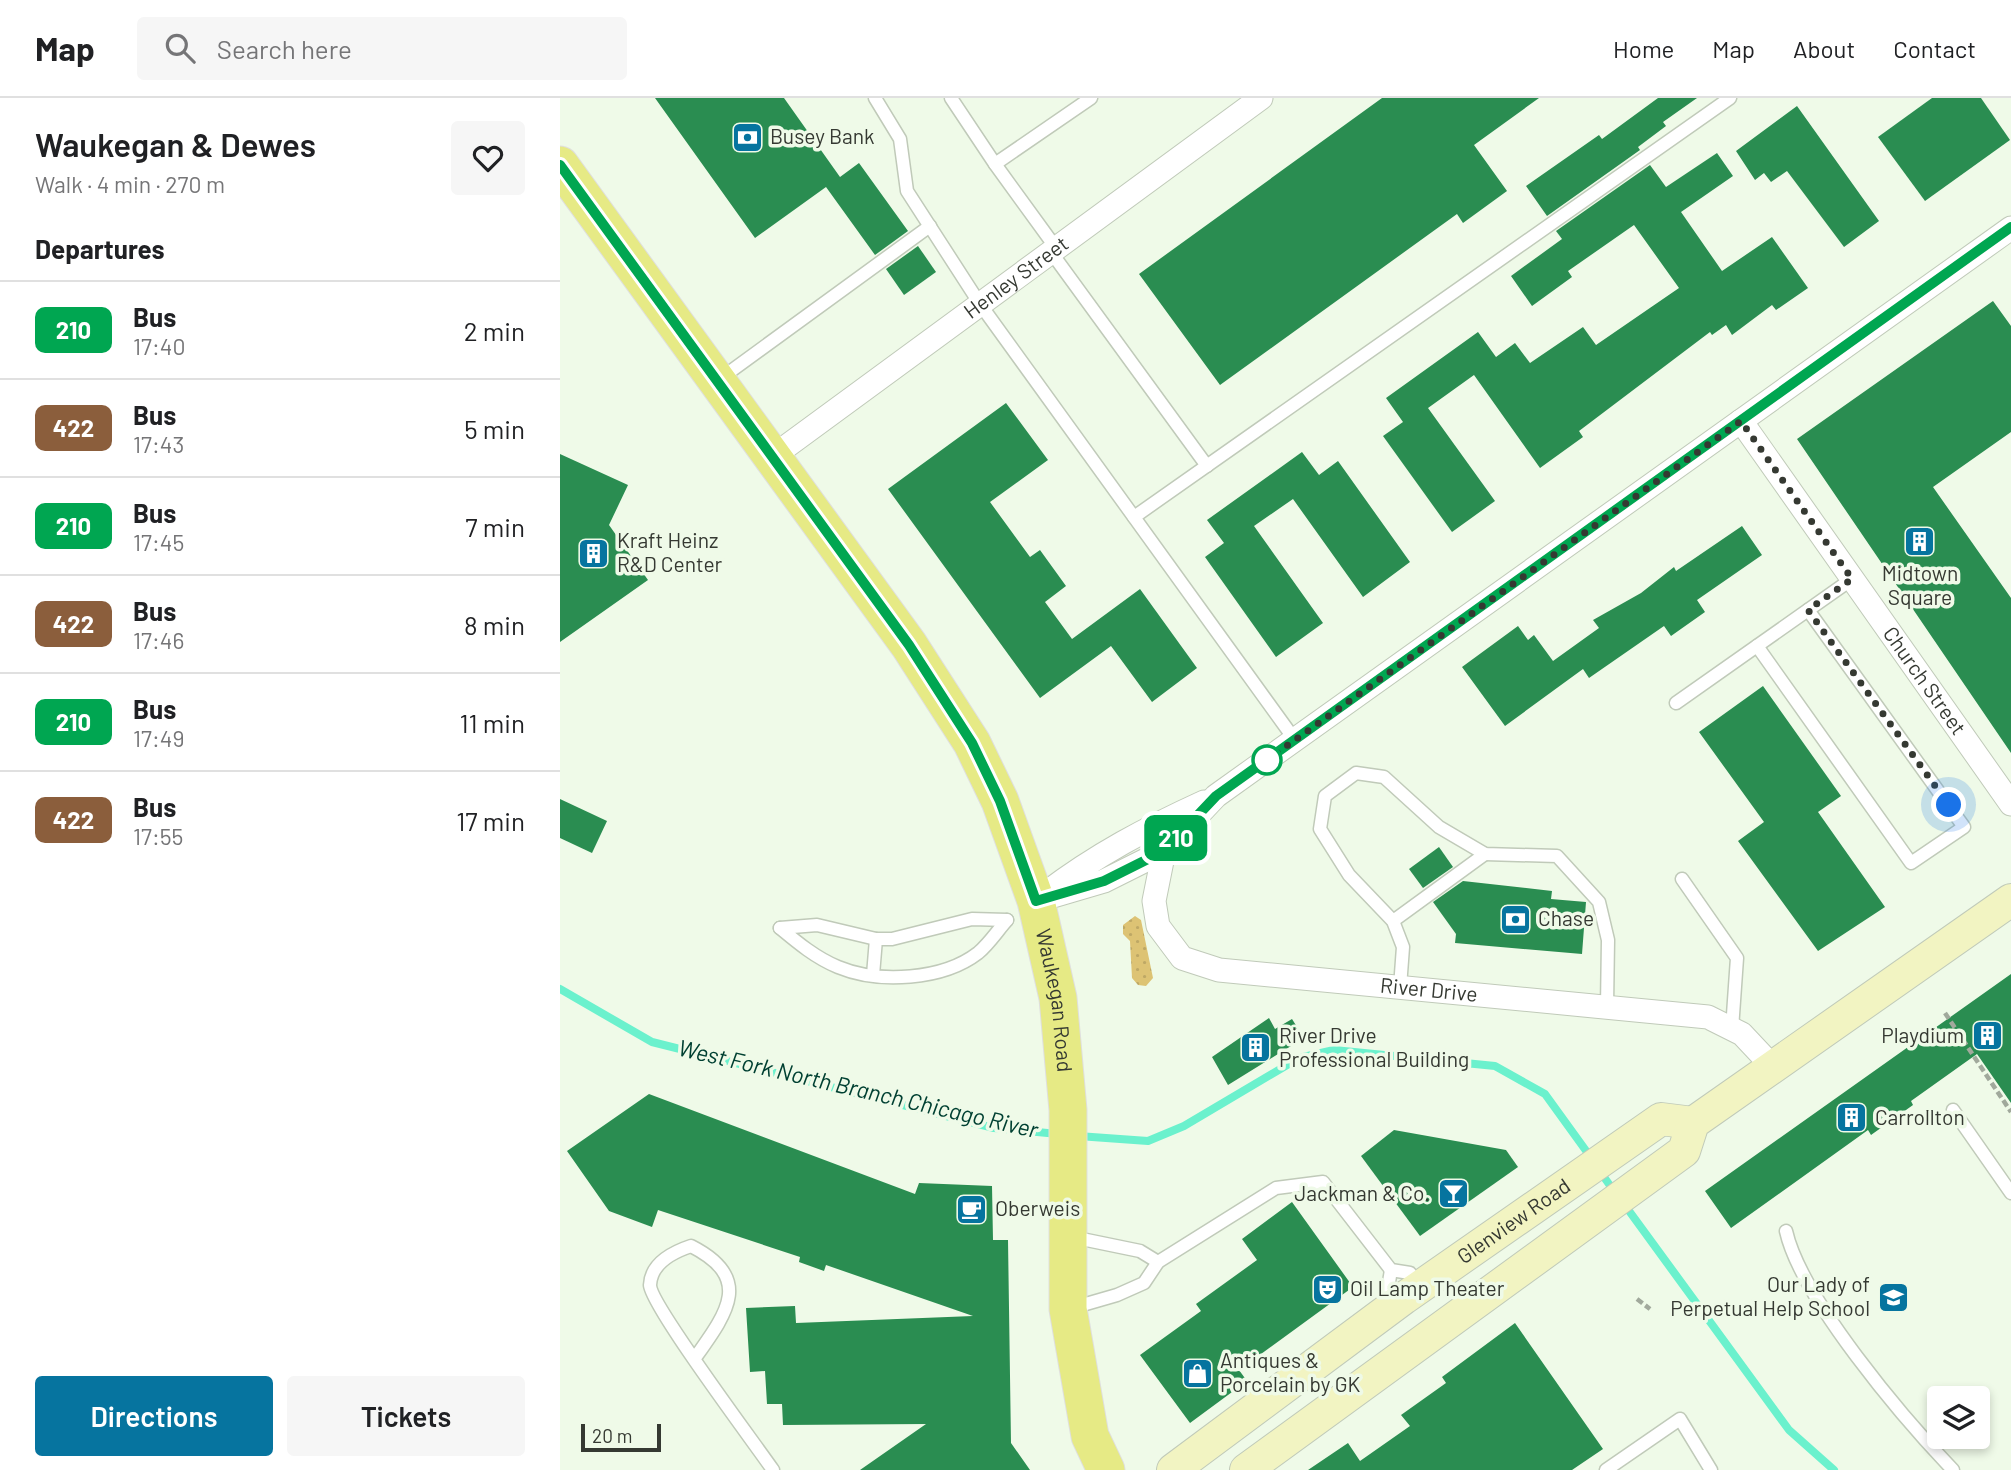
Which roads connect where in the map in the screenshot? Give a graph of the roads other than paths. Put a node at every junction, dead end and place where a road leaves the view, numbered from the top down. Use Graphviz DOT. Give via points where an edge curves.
graph roads {
  1 [pos="875,98"];
  2 [pos="951,98"];
  3 [pos="1091,98"];
  4 [pos="1261,98"];
  5 [pos="1730,98"];
  6 [pos="995,164"];
  7 [pos="560,165"];
  8 [pos="930,226"];
  9 [pos="2011,228"];
  10 [pos="1054,250"];
  11 [pos="980,304"];
  12 [pos="717,381"];
  13 [pos="1741,421"];
  14 [pos="772,457"];
  15 [pos="1207,467"];
  16 [pos="1134,517"];
  17 [pos="1852,579"];
  18 [pos="1808,610"];
  19 [pos="1757,646"];
  20 [pos="1676,703"];
  21 [pos="1295,740"];
  22 [pos="1216,796"];
  23 [pos="2011,804"];
  24 [pos="1164,851"];
  25 [pos="1485,854"];
  26 [pos="1682,879"];
  27 [pos="2011,900"];
  28 [pos="1036,901"];
  29 [pos="1393,921"];
  30 [pos="876,939"];
  31 [pos="873,975"];
  32 [pos="1400,987"];
  33 [pos="1607,1006"];
  34 [pos="1732,1029"];
  35 [pos="1773,1067"];
  36 [pos="1953,1110"];
  37 [pos="1693,1124"];
  38 [pos="2011,1193"];
  39 [pos="1786,1231"];
  40 [pos="1067,1236"];
  41 [pos="1158,1262"];
  42 [pos="1391,1270"];
  43 [pos="1409,1295"];
  44 [pos="1068,1310"];
  45 [pos="695,1358"];
  46 [pos="774,1470"];
  47 [pos="1106,1470"];
  48 [pos="1173,1470"];
  49 [pos="1246,1470"];
  50 [pos="1606,1470"];
  51 [pos="1711,1470"];
  52 [pos="1953,1470"];
  1 -- 8 [label="lane" via="900,139 907,191"];
  2 -- 6 [label="lane"];
  3 -- 6 [label="lane"];
  4 -- 10 [label="street, Henley Street"];
  5 -- 15 [label="lane"];
  6 -- 10 [label="lane"];
  7 -- 12 [label="main road, Waukegan Road"];
  8 -- 11 [label="lane"];
  8 -- 12 [label="lane"];
  9 -- 13 [label="street"];
  10 -- 11 [label="street, Henley Street"];
  10 -- 15 [label="lane"];
  11 -- 14 [label="street, Henley Street"];
  11 -- 16 [label="lane"];
  12 -- 14 [label="main road, Waukegan Road"];
  13 -- 17 [label="street, Church Street"];
  13 -- 21 [label="street"];
  14 -- 28 [label="main road, Waukegan Road" via="888,614 972,743 1000,801"];
  15 -- 16 [label="lane"];
  16 -- 21 [label="lane"];
  17 -- 18 [label="lane"];
  17 -- 23 [label="street, Church Street"];
  18 -- 19 [label="lane"];
  18 -- 19 [label="lane" via="1964,827 1911,863"];
  19 -- 20 [label="lane"];
  21 -- 22 [label="street"];
  22 -- 24 [label="street"];
  22 -- 28 [label="street" via="1106,851"];
  24 -- 28 [label="street" via="1104,881"];
  24 -- 32 [label="street, River Drive" via="1154,901 1158,926 1182,958 1219,970"];
  25 -- 29 [label="lane"];
  25 -- 29 [label="lane" via="1438,827 1384,777 1356,773 1325,796 1320,829 1349,875"];
  25 -- 33 [label="lane" via="1557,856 1599,902 1608,940"];
  26 -- 34 [label="lane" via="1737,958"];
  27 -- 35 [label="main road"];
  28 -- 40 [label="main road, Waukegan Road" via="1058,998 1068,1110"];
  29 -- 32 [label="lane" via="1404,947"];
  30 -- 31 [label="lane"];
  30 -- 31 [label="lane" via="817,925 780,928 806,950 839,968"];
  30 -- 31 [label="lane" via="914,936 972,919 1007,920 979,952 954,966 924,975"];
  32 -- 33 [label="street, River Drive"];
  33 -- 34 [label="street, River Drive" via="1708,1017"];
  34 -- 35 [label="street, River Drive"];
  35 -- 37 [label="main road"];
  36 -- 38 [label="lane"];
  37 -- 43 [label="main road, Glenview Road" via="1661,1119"];
  37 -- 49 [label="main road, Glenview Road" via="1684,1152"];
  39 -- 52 [label="lane" via="1815,1297"];
  40 -- 41 [label="lane" via="1140,1251"];
  40 -- 44 [label="main road, Waukegan Road"];
  41 -- 42 [label="lane" via="1276,1188 1323,1182"];
  41 -- 44 [label="lane" via="1144,1283"];
  42 -- 43 [label="lane" via="1388,1287"];
  42 -- 43 [label="lane" via="1410,1273"];
  43 -- 48 [label="main road, Glenview Road"];
  44 -- 47 [label="main road, Waukegan Road" via="1090,1436"];
  45 -- 45 [label="lane" via="655,1301 650,1285 655,1268 674,1252 691,1246 720,1264 729,1294 717,1325"];
  45 -- 46 [label="lane"];
  50 -- 51 [label="lane" via="1680,1419"];
}
